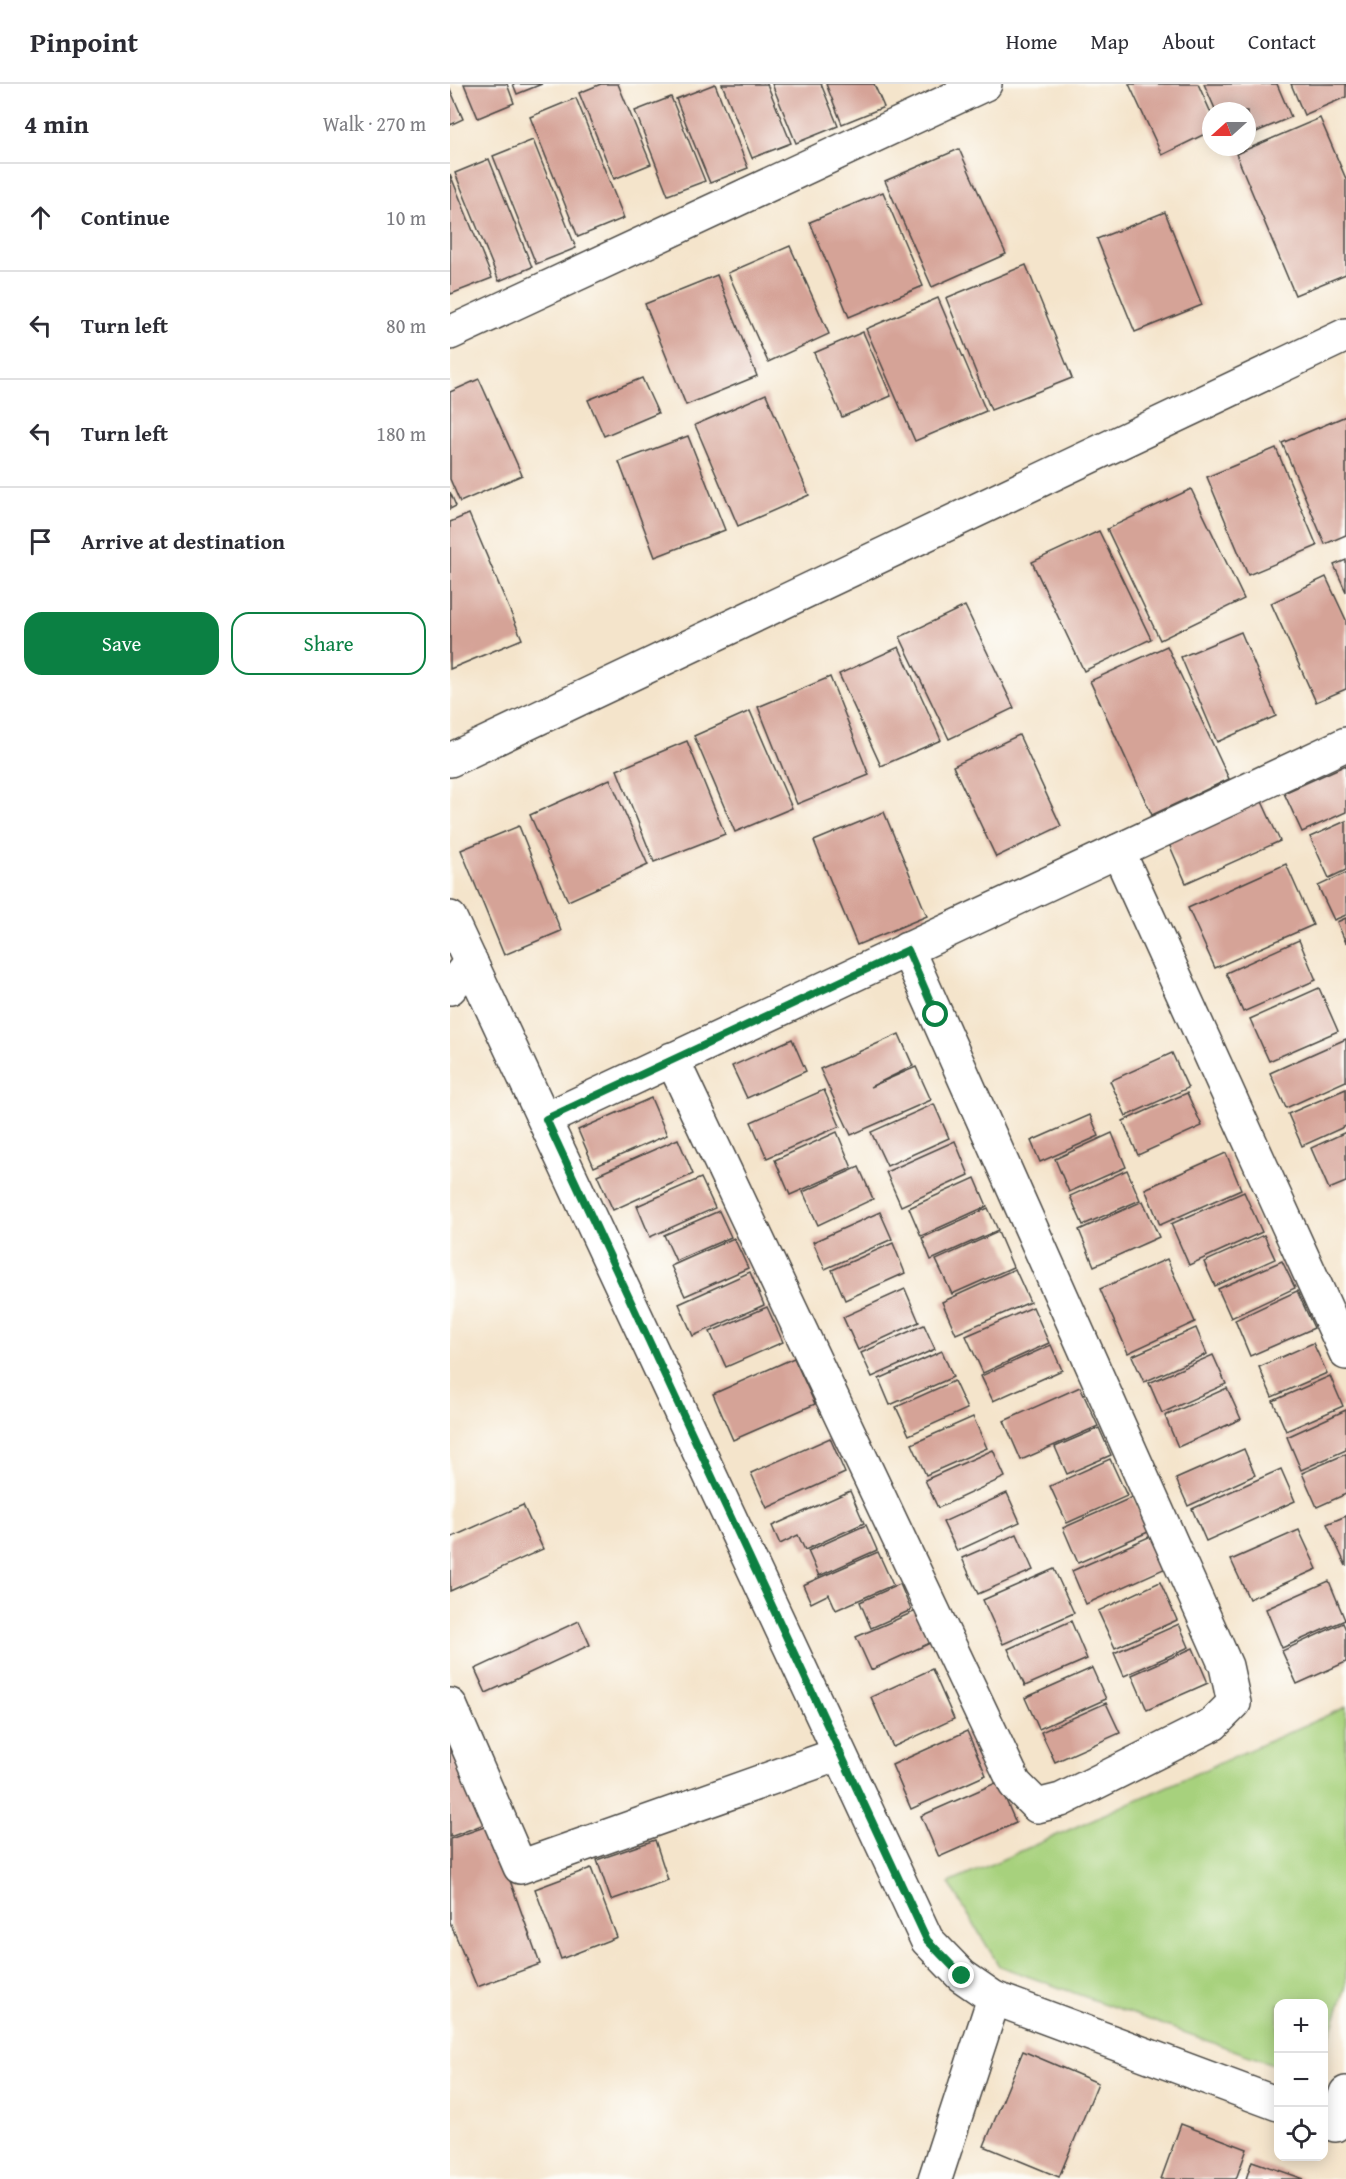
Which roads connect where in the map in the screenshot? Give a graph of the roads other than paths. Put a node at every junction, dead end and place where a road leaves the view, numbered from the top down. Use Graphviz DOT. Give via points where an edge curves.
graph roads {
  1 [pos="985,84"];
  2 [pos="450,333"];
  3 [pos="1346,335"];
  4 [pos="1346,744"];
  5 [pos="450,760"];
  6 [pos="1118,851"];
  7 [pos="450,918"];
  8 [pos="908,950"];
  9 [pos="471,962"];
  10 [pos="450,988"];
  11 [pos="672,1059"];
  12 [pos="546,1119"];
  13 [pos="1346,1353"];
  14 [pos="450,1705"];
  15 [pos="839,1754"];
  16 [pos="994,1998"];
  17 [pos="1346,2093"];
  18 [pos="1274,2103"];
  19 [pos="1335,2125"];
  20 [pos="936,2179"];
  1 -- 2 [label="street"];
  3 -- 5 [label="street"];
  4 -- 6 [label="street"];
  6 -- 8 [label="street"];
  6 -- 13 [label="street"];
  7 -- 9 [label="street"];
  8 -- 11 [label="street"];
  8 -- 11 [label="street" via="1226,1666 1234,1703 1213,1724 1061,1800 1037,1806 1015,1784"];
  9 -- 10 [label="street"];
  9 -- 12 [label="street"];
  11 -- 12 [label="street"];
  12 -- 15 [label="street"];
  14 -- 15 [label="street" via="520,1867"];
  15 -- 16 [label="street" via="927,1940 962,1976"];
  16 -- 18 [label="street"];
  16 -- 20 [label="street"];
  17 -- 19 [label="street"];
}
